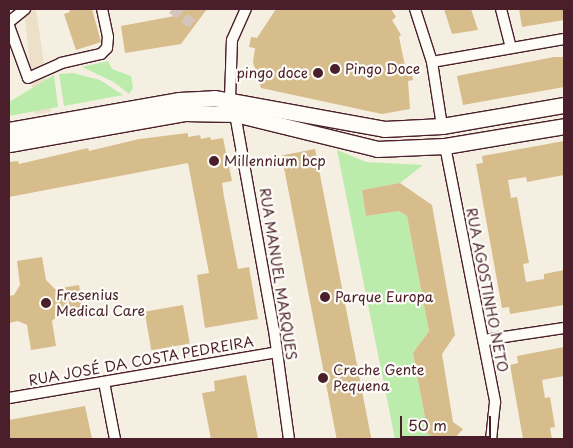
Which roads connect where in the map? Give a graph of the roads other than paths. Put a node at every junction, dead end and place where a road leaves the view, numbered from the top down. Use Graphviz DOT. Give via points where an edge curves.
graph roads {
  1 [pos="25,9"];
  2 [pos="102,9"];
  3 [pos="246,9"];
  4 [pos="415,9"];
  5 [pos="501,9"];
  6 [pos="9,24"];
  7 [pos="564,39"];
  8 [pos="511,48"];
  9 [pos="432,62"];
  10 [pos="230,99"];
  11 [pos="564,104"];
  12 [pos="236,114"];
  13 [pos="442,126"];
  14 [pos="564,126"];
  15 [pos="9,130"];
  16 [pos="9,144"];
  17 [pos="445,146"];
  18 [pos="564,328"];
  19 [pos="484,340"];
  20 [pos="277,352"];
  21 [pos="104,382"];
  22 [pos="9,398"];
  23 [pos="115,439"];
  24 [pos="289,439"];
  25 [pos="491,439"];
  1 -- 6 [label="street"];
  2 -- 6 [label="street" via="108,37 107,48 101,54 61,63 28,78"];
  3 -- 10 [label="street" via="232,40"];
  4 -- 9 [label="street"];
  5 -- 8 [label="street"];
  7 -- 8 [label="street"];
  8 -- 9 [label="street"];
  9 -- 13 [label="street"];
  10 -- 12 [label="street"];
  10 -- 13 [label="street" via="384,129"];
  10 -- 15 [label="street" via="179,100"];
  11 -- 13 [label="street"];
  12 -- 16 [label="street" via="175,114"];
  12 -- 17 [label="street" via="377,149"];
  12 -- 20 [label="street, RUA MANUEL MARQUES"];
  13 -- 17 [label="street"];
  14 -- 17 [label="street"];
  17 -- 19 [label="street, RUA AGOSTINHO NETO"];
  18 -- 19 [label="street"];
  19 -- 25 [label="street, RUA AGOSTINHO NETO" via="495,402"];
  20 -- 21 [label="street, RUA JOSÉ DA COSTA PEDREIRA"];
  20 -- 24 [label="street, RUA MANUEL MARQUES"];
  21 -- 22 [label="street, RUA JOSÉ DA COSTA PEDREIRA"];
  21 -- 23 [label="street"];
}
